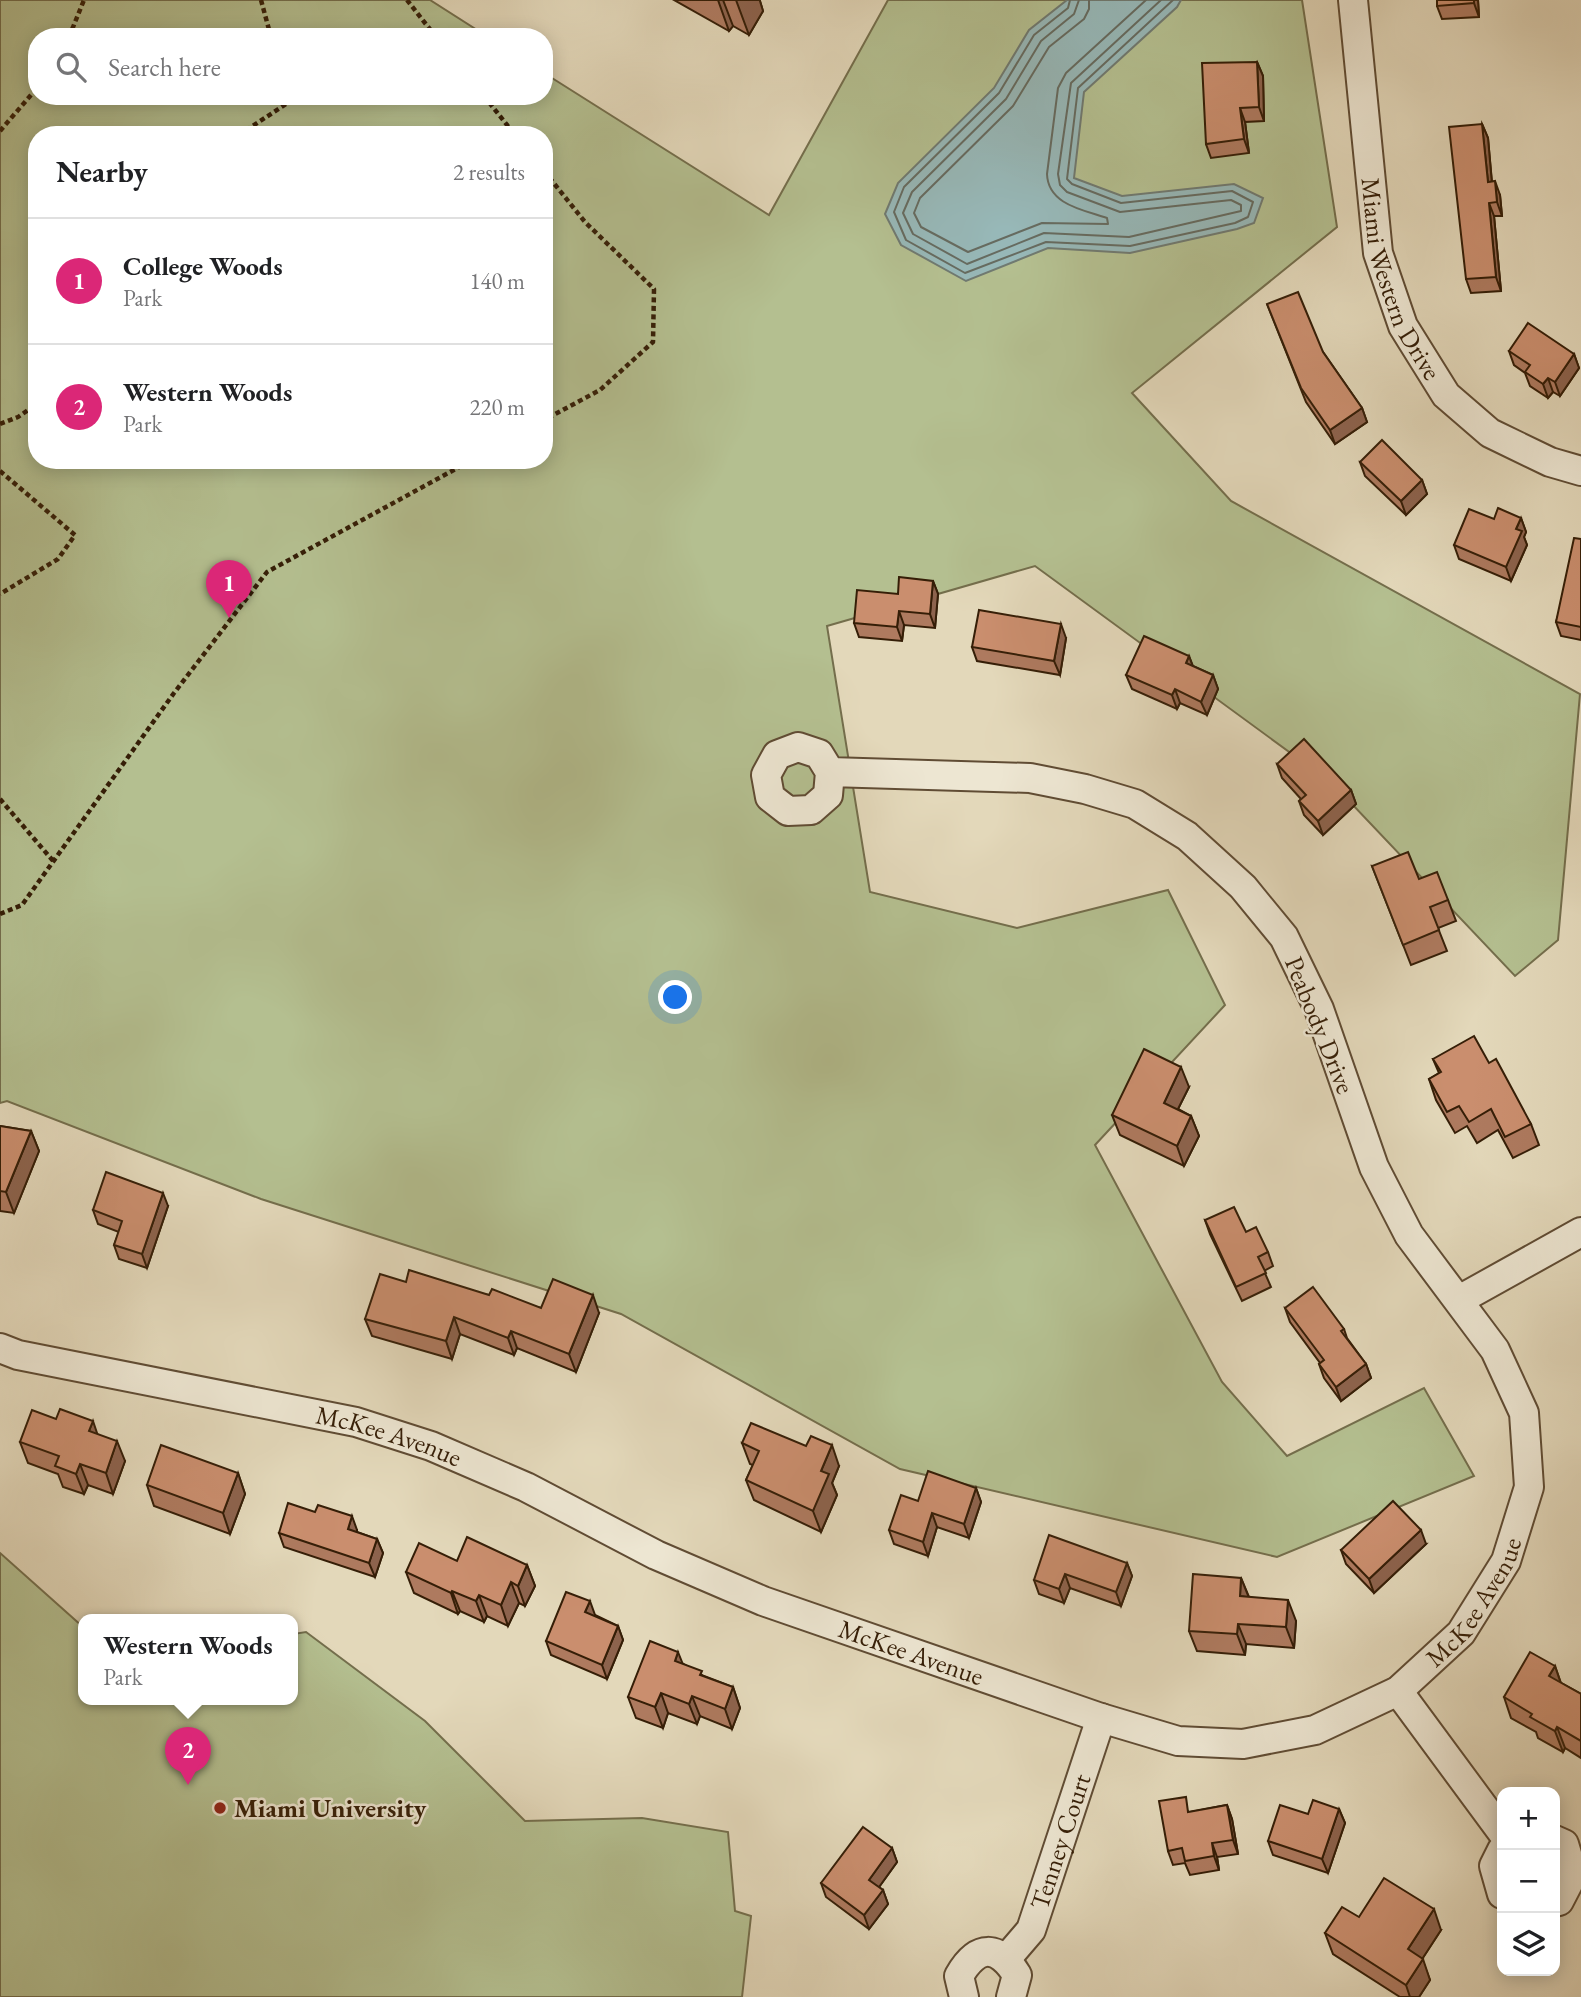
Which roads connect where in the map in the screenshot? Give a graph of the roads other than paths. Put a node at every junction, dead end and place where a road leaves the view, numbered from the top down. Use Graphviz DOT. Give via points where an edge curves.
graph roads {
  1 [pos="1353,0"];
  2 [pos="1581,471"];
  3 [pos="830,772"];
  4 [pos="1581,1233"];
  5 [pos="1459,1300"];
  6 [pos="0,1348"];
  7 [pos="1398,1691"];
  8 [pos="1101,1718"];
  9 [pos="1497,1825"];
  10 [pos="1560,1842"];
  11 [pos="1497,1861"];
  12 [pos="1497,1877"];
  13 [pos="1560,1899"];
  14 [pos="1007,1958"];
  15 [pos="964,1997"];
  16 [pos="1011,1997"];
  1 -- 2 [label="street, Miami Western Drive" via="1378,253 1403,326 1446,395 1490,433 1550,463"];
  3 -- 5 [label="street, Peabody Drive" via="1030,778 1135,804 1187,836 1244,887 1284,937 1319,1009 1374,1167 1409,1235"];
  4 -- 5 [label="street"];
  5 -- 7 [label="street, McKee Avenue" via="1495,1350 1524,1413 1530,1487 1507,1561 1461,1633"];
  6 -- 8 [label="street, McKee Avenue" via="356,1422 432,1446 526,1487 656,1555 763,1601"];
  7 -- 8 [label="street, McKee Avenue" via="1315,1730 1243,1744 1178,1741"];
  7 -- 9 [label="street"];
  8 -- 14 [label="street, Tenney Court" via="1031,1930"];
  10 -- 13 [label="street" via="1573,1874"];
  11 -- 12 [label="street"];
  14 -- 15 [label="street" via="988,1951 969,1958 959,1976"];
  14 -- 16 [label="street" via="1017,1975"];
}
